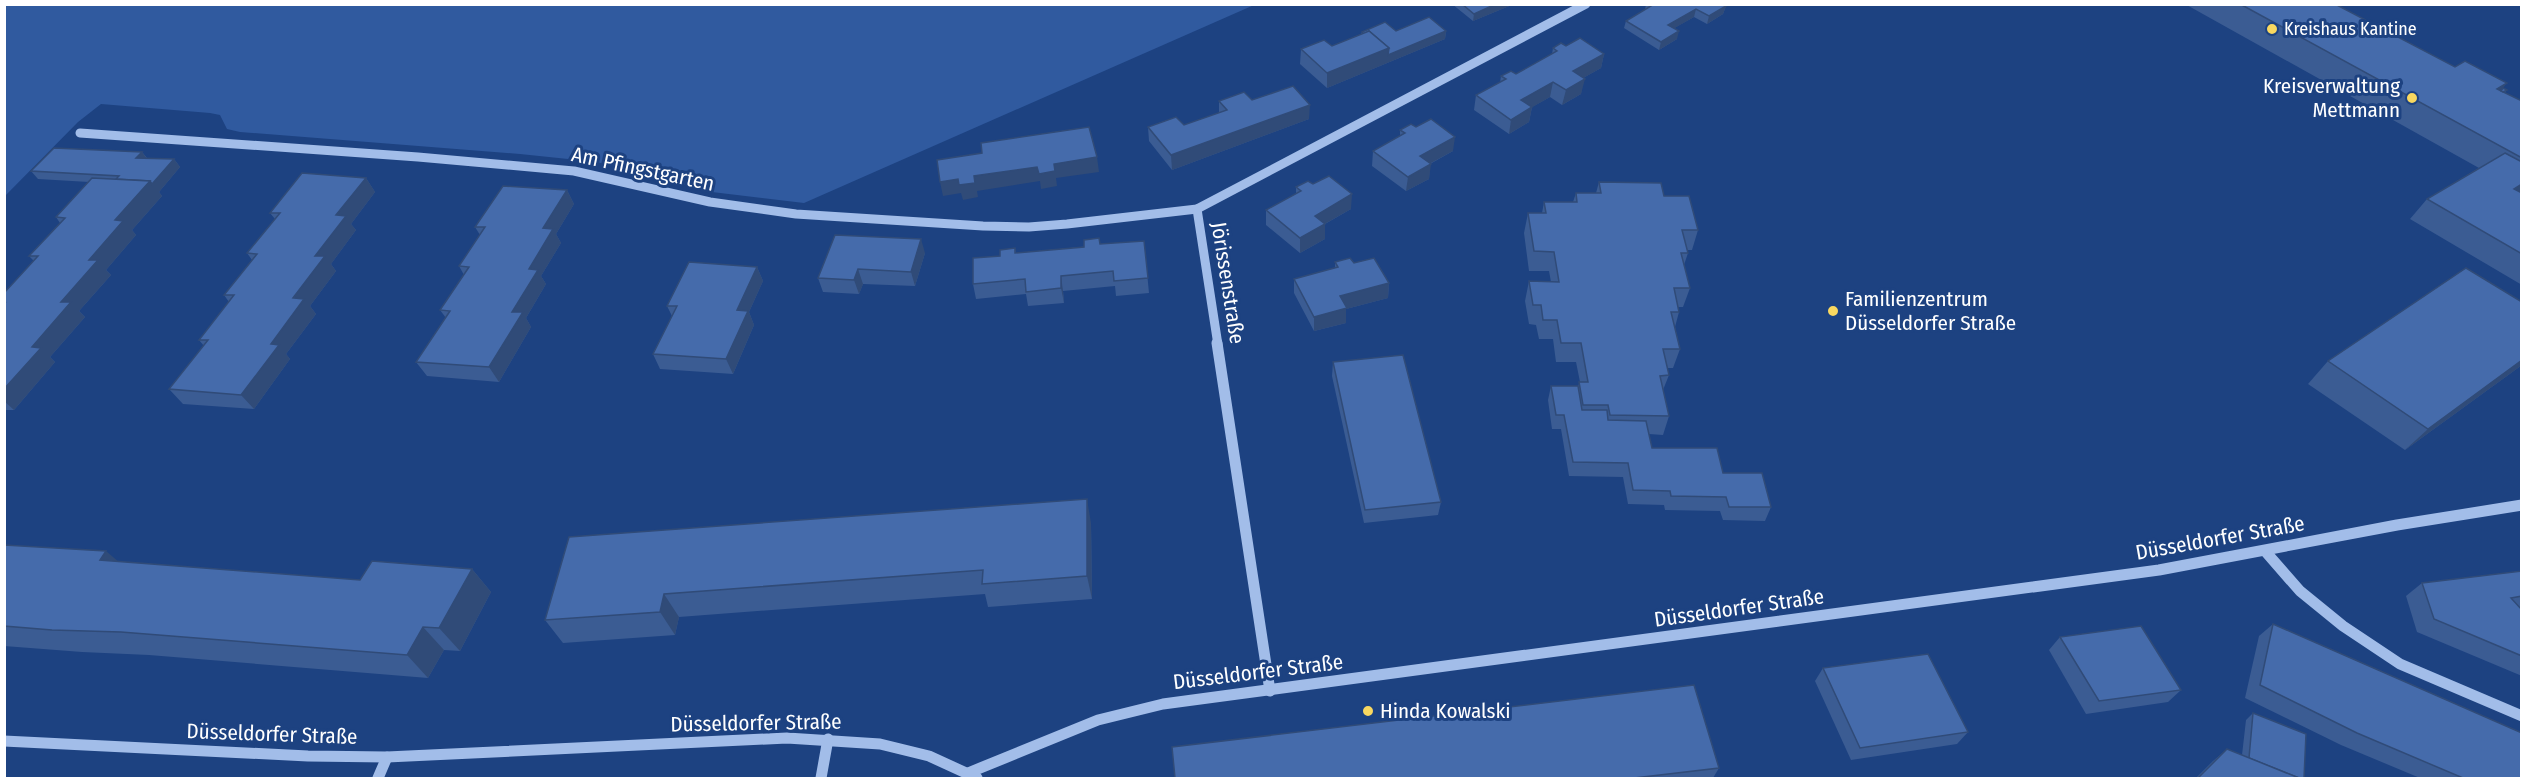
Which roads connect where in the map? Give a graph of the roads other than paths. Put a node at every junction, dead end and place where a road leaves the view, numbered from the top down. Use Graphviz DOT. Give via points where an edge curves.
graph roads {
  1 [pos="1586,4"];
  2 [pos="80,133"];
  3 [pos="1197,209"];
  4 [pos="2522,505"];
  5 [pos="2265,551"];
  6 [pos="1270,691"];
  7 [pos="2522,716"];
  8 [pos="828,740"];
  9 [pos="4,741"];
  10 [pos="387,757"];
  11 [pos="972,776"];
  12 [pos="378,778"];
  13 [pos="821,778"];
  1 -- 3 [label="street, Jörissenstraße"];
  2 -- 3 [label="street, Am Pfingstgarten" via="574,171 710,202 796,214 1029,227"];
  3 -- 6 [label="street, Jörissenstraße"];
  4 -- 5 [label="street, Düsseldorfer Straße"];
  5 -- 6 [label="street, Düsseldorfer Straße" via="2159,570"];
  5 -- 7 [label="street" via="2300,591 2400,664"];
  6 -- 11 [label="street, Düsseldorfer Straße" via="1163,704 1098,720"];
  8 -- 10 [label="street, Düsseldorfer Straße" via="787,738"];
  8 -- 11 [label="street, Düsseldorfer Straße" via="880,744 929,756"];
  8 -- 13 [label="street"];
  9 -- 10 [label="street, Düsseldorfer Straße"];
  10 -- 12 [label="street"];
}
